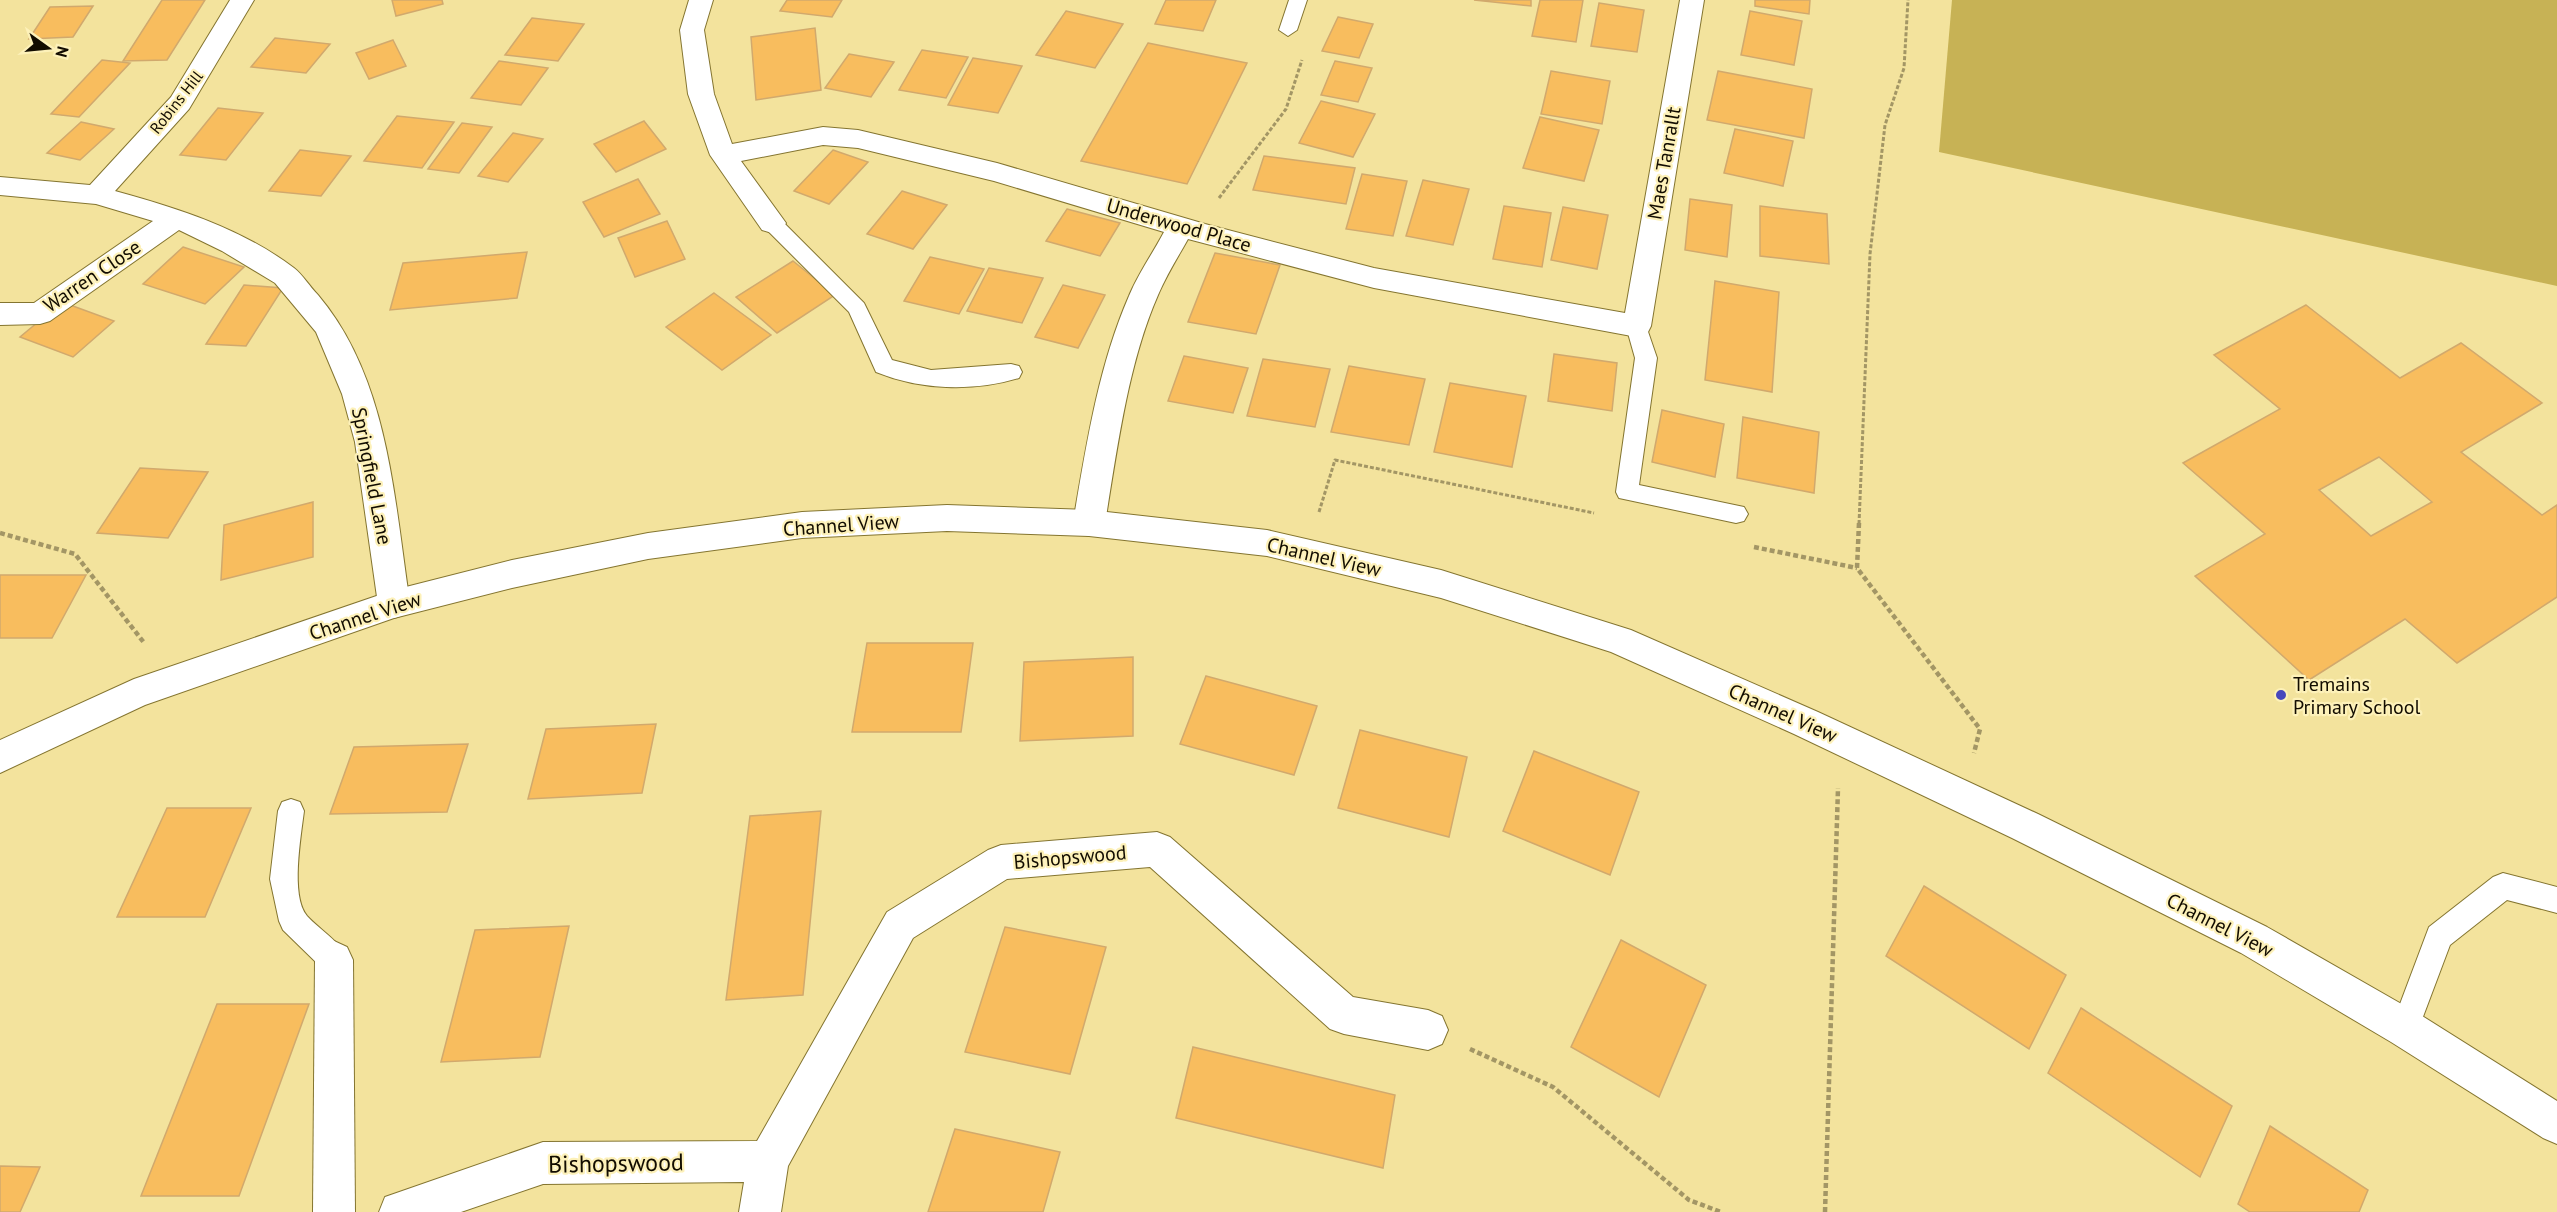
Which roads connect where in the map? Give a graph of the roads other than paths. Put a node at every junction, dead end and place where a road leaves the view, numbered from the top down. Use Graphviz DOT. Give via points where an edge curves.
graph roads {
  1 [pos="242,0"];
  2 [pos="701,0"];
  3 [pos="1298,0"];
  4 [pos="1692,0"];
  5 [pos="1288,30"];
  6 [pos="723,155"];
  7 [pos="0,186"];
  8 [pos="96,195"];
  9 [pos="177,218"];
  10 [pos="772,223"];
  11 [pos="1193,230"];
  12 [pos="0,314"];
  13 [pos="1636,326"];
  14 [pos="1011,372"];
  15 [pos="1736,514"];
  16 [pos="1089,523"];
  17 [pos="394,604"];
  18 [pos="0,756"];
  19 [pos="291,811"];
  20 [pos="2557,900"];
  21 [pos="334,960"];
  22 [pos="2405,1028"];
  23 [pos="1428,1030"];
  24 [pos="2557,1124"];
  25 [pos="768,1161"];
  26 [pos="334,1212"];
  27 [pos="400,1212"];
  28 [pos="759,1212"];
  1 -- 8 [label="street, Robins Hill" via="180,103"];
  2 -- 6 [label="street" via="692,30 700,94"];
  3 -- 5 [label="lane"];
  4 -- 13 [label="street, Maes Tanrallt"];
  6 -- 10 [label="street"];
  6 -- 11 [label="street, Underwood Place" via="823,136 858,139 997,172"];
  7 -- 8 [label="street, Springfield Lane"];
  8 -- 9 [label="street, Springfield Lane"];
  9 -- 12 [label="street, Warren Close" via="40,313"];
  9 -- 17 [label="street, Springfield Lane" via="232,244 285,276 328,327 357,394 370,442"];
  10 -- 14 [label="lane" via="857,308 884,366 928,378"];
  11 -- 13 [label="street, Underwood Place" via="1374,278"];
  11 -- 16 [label="street" via="1143,296 1119,370"];
  13 -- 15 [label="lane" via="1647,358 1627,492"];
  16 -- 17 [label="street, Channel View" via="947,518 802,525 648,546"];
  16 -- 22 [label="street, Channel View" via="1267,543 1441,584 1619,640 1962,796 2253,940"];
  17 -- 18 [label="street, Channel View" via="134,694"];
  19 -- 21 [label="lane" via="283,879 293,921"];
  20 -- 22 [label="lane" via="2503,886 2439,936"];
  21 -- 26 [label="street"];
  22 -- 24 [label="street, Channel View"];
  23 -- 25 [label="street, Bishopswood" via="1344,1015 1157,849 1001,862 900,925"];
  25 -- 27 [label="street, Bishopswood" via="543,1163"];
  25 -- 28 [label="street, Bishopswood"];
}
